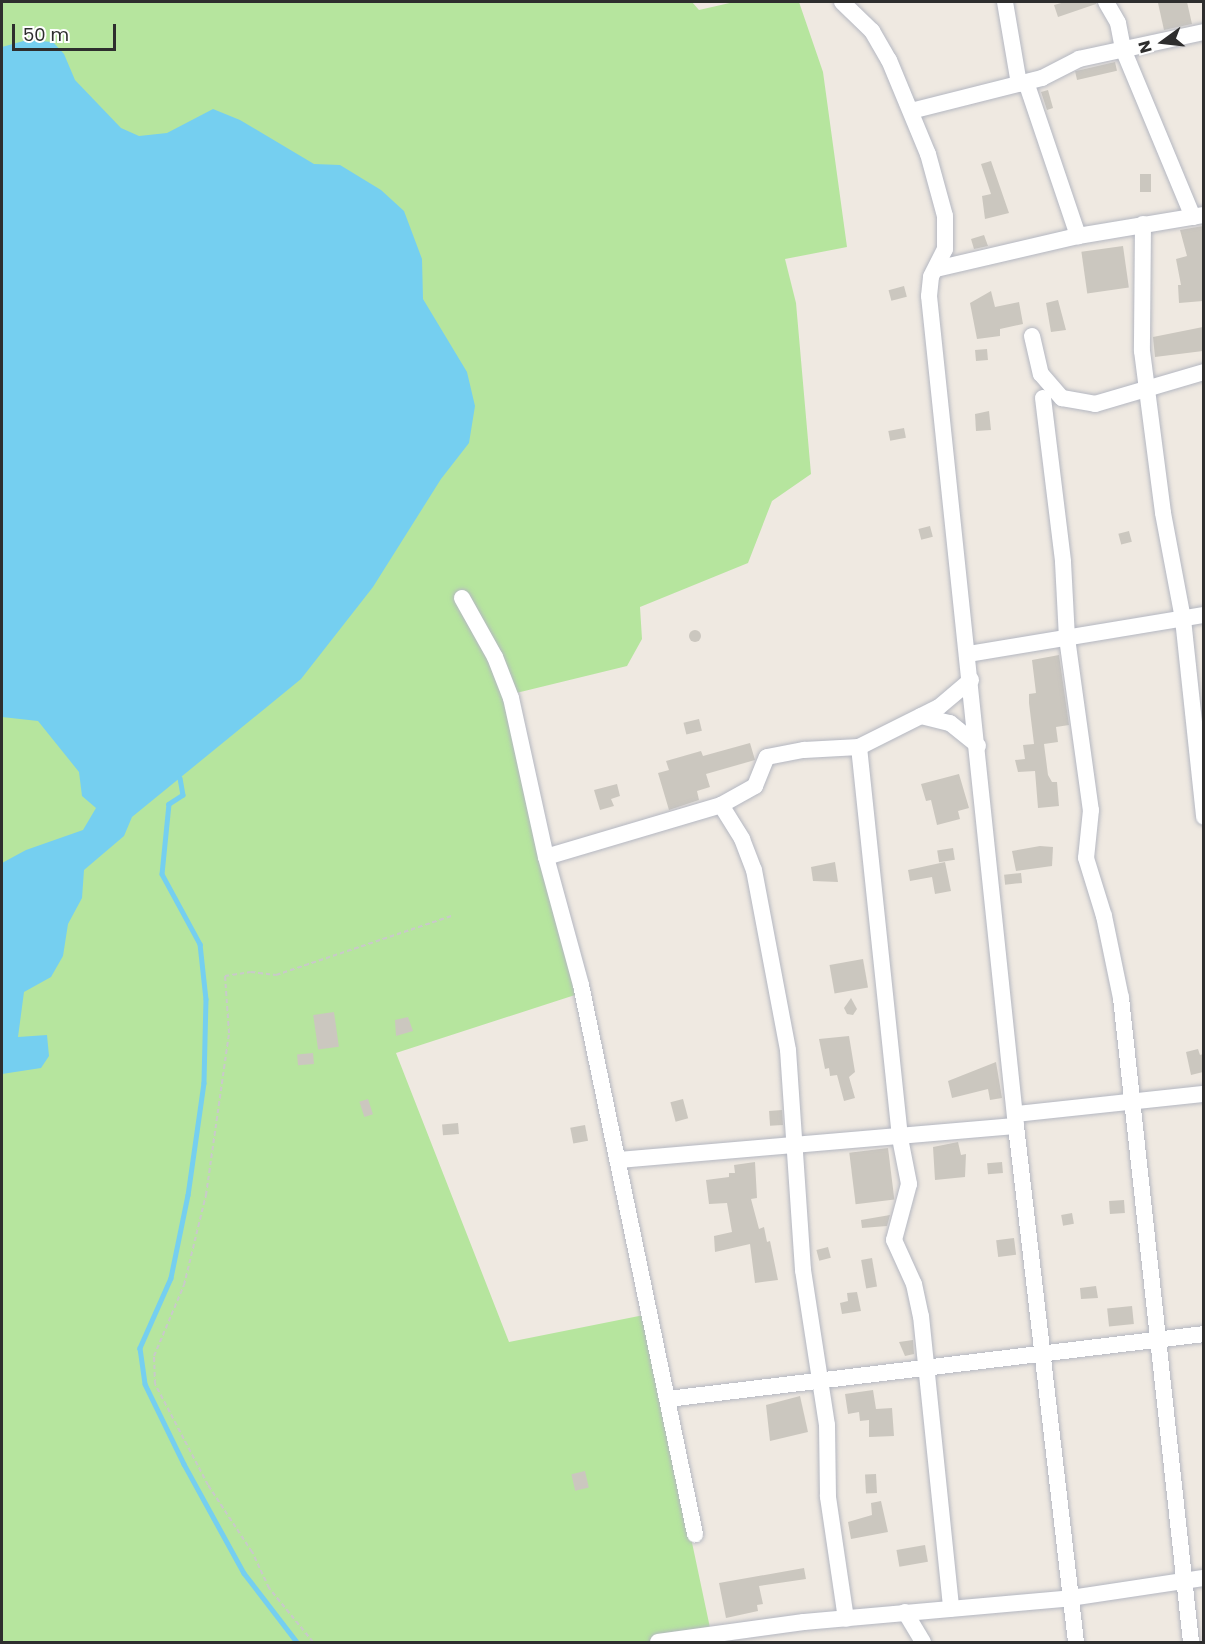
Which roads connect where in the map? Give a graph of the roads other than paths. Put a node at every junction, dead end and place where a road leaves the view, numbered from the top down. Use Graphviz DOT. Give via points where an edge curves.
graph roads {
  1 [pos="842,2"];
  2 [pos="1005,2"];
  3 [pos="1106,2"];
  4 [pos="1203,32"];
  5 [pos="1123,49"];
  6 [pos="1022,83"];
  7 [pos="911,111"];
  8 [pos="1198,216"];
  9 [pos="1143,224"];
  10 [pos="1078,236"];
  11 [pos="936,269"];
  12 [pos="1032,336"];
  13 [pos="1203,372"];
  14 [pos="1148,391"];
  15 [pos="1043,398"];
  16 [pos="462,598"];
  17 [pos="1203,615"];
  18 [pos="1183,619"];
  19 [pos="1067,638"];
  20 [pos="968,654"];
  21 [pos="971,680"];
  22 [pos="921,716"];
  23 [pos="978,746"];
  24 [pos="860,747"];
  25 [pos="721,805"];
  26 [pos="1203,817"];
  27 [pos="546,857"];
  28 [pos="1203,1094"];
  29 [pos="1129,1101"];
  30 [pos="1016,1120"];
  31 [pos="900,1138"];
  32 [pos="796,1145"];
  33 [pos="618,1160"];
  34 [pos="1203,1334"];
  35 [pos="1158,1339"];
  36 [pos="1044,1352"];
  37 [pos="926,1366"];
  38 [pos="818,1378"];
  39 [pos="668,1399"];
  40 [pos="695,1534"];
  41 [pos="1203,1578"];
  42 [pos="1185,1581"];
  43 [pos="1071,1598"];
  44 [pos="951,1608"];
  45 [pos="904,1612"];
  46 [pos="846,1619"];
  47 [pos="658,1642"];
  48 [pos="923,1642"];
  49 [pos="1076,1642"];
  50 [pos="1191,1642"];
  1 -- 7 [label="street" via="872,31"];
  2 -- 6 [label="street"];
  3 -- 5 [label="street" via="1118,23"];
  4 -- 5 [label="street"];
  5 -- 6 [label="street" via="1079,59"];
  5 -- 8 [label="street"];
  6 -- 7 [label="street"];
  6 -- 10 [label="street"];
  7 -- 11 [label="street" via="945,216 945,249"];
  8 -- 9 [label="street"];
  9 -- 10 [label="street"];
  9 -- 14 [label="street" via="1141,331"];
  10 -- 11 [label="street"];
  11 -- 20 [label="street" via="929,296"];
  12 -- 14 [label="street" via="1041,374 1062,398 1095,404"];
  13 -- 14 [label="street"];
  14 -- 18 [label="street" via="1163,513"];
  15 -- 19 [label="street" via="1063,562"];
  16 -- 27 [label="street" via="495,657 511,698"];
  17 -- 18 [label="street"];
  18 -- 19 [label="street"];
  18 -- 26 [label="street"];
  19 -- 20 [label="street"];
  19 -- 29 [label="street" via="1090,810 1086,858 1104,916 1121,998"];
  20 -- 21 [label="street"];
  21 -- 22 [label="street"];
  21 -- 23 [label="street"];
  22 -- 23 [label="street" via="950,723"];
  22 -- 24 [label="street"];
  23 -- 30 [label="street"];
  24 -- 25 [label="street" via="804,750 767,757 755,786"];
  24 -- 31 [label="street"];
  25 -- 27 [label="street"];
  25 -- 32 [label="street" via="742,839 754,870 788,1050"];
  27 -- 33 [label="street" via="581,985"];
  28 -- 29 [label="street"];
  29 -- 30 [label="street"];
  29 -- 35 [label="street"];
  30 -- 31 [label="street"];
  30 -- 36 [label="street"];
  31 -- 32 [label="street"];
  31 -- 37 [label="street" via="909,1195 894,1240 914,1284"];
  32 -- 33 [label="street"];
  32 -- 38 [label="street" via="803,1270"];
  33 -- 39 [label="street"];
  34 -- 35 [label="street"];
  35 -- 36 [label="street"];
  35 -- 42 [label="street"];
  36 -- 37 [label="street"];
  36 -- 43 [label="street"];
  37 -- 38 [label="street"];
  37 -- 44 [label="street"];
  38 -- 39 [label="street"];
  38 -- 46 [label="street" via="827,1425 833,1550"];
  39 -- 40 [label="street"];
  41 -- 42 [label="street"];
  42 -- 43 [label="street"];
  42 -- 50 [label="street"];
  43 -- 44 [label="street"];
  43 -- 49 [label="street"];
  44 -- 45 [label="street"];
  45 -- 46 [label="street"];
  45 -- 48 [label="street"];
  46 -- 47 [label="street"];
}
